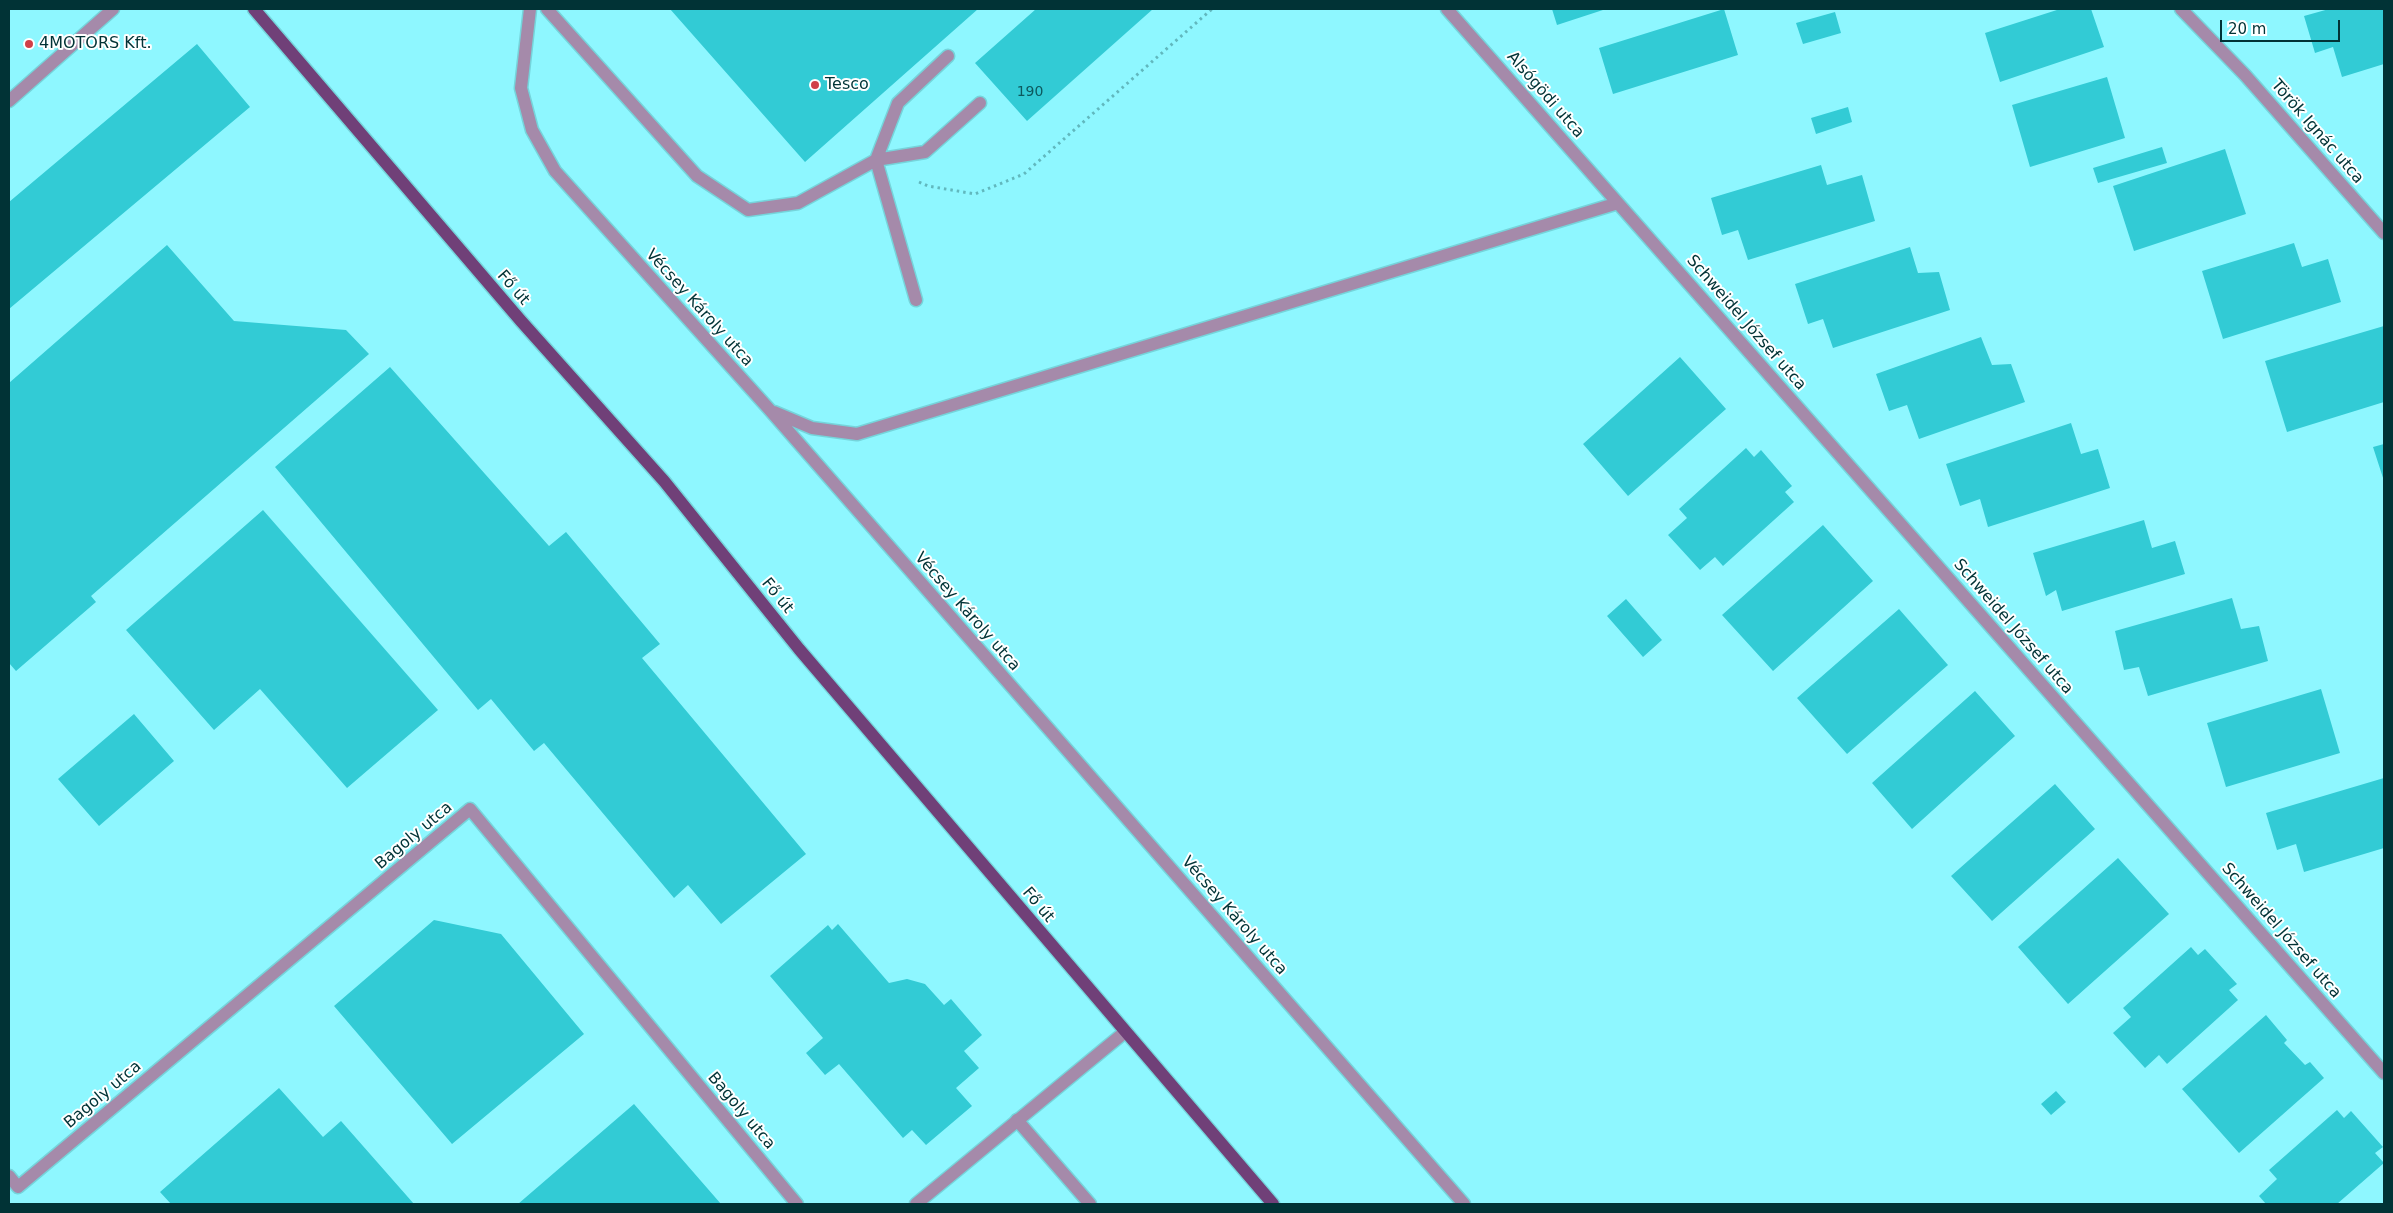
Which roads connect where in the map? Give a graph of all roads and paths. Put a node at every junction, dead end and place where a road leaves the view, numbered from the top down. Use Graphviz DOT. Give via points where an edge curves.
graph roads {
  1 [pos="113,9"];
  2 [pos="254,9"];
  3 [pos="530,9"];
  4 [pos="547,9"];
  5 [pos="1212,9"];
  6 [pos="1448,9"];
  7 [pos="2181,9"];
  8 [pos="948,56"];
  9 [pos="9,101"];
  10 [pos="980,103"];
  11 [pos="876,160"];
  12 [pos="1618,203"];
  13 [pos="2384,233"];
  14 [pos="916,300"];
  15 [pos="769,409"];
  16 [pos="1125,1032"];
  17 [pos="2384,1073"];
  18 [pos="1017,1120"];
  19 [pos="9,1176"];
  20 [pos="1085,1203"];
  21 [pos="796,1204"];
  22 [pos="916,1204"];
  23 [pos="1273,1204"];
  24 [pos="1464,1204"];
  1 -- 9 [label="street"];
  2 -- 16 [label="main road, Fő út" via="514,314 664,481 799,649"];
  3 -- 15 [label="street, Vécsey Károly utca" via="521,88 532,130 555,171"];
  4 -- 11 [label="street" via="697,176 748,210 798,203"];
  5 -- 11 [label="path" via="1024,174 975,194 928,186"];
  6 -- 12 [label="street, Alsógödi utca"];
  7 -- 13 [label="street, Török Ignác utca" via="2245,75"];
  8 -- 11 [label="street" via="898,103"];
  10 -- 11 [label="street" via="925,152"];
  11 -- 14 [label="street"];
  12 -- 15 [label="street" via="857,434 812,428"];
  12 -- 17 [label="street, Schweidel József utca"];
  15 -- 24 [label="street, Vécsey Károly utca"];
  16 -- 18 [label="street"];
  16 -- 23 [label="main road, Fő út"];
  18 -- 20 [label="street"];
  18 -- 22 [label="street"];
  19 -- 21 [label="street, Bagoly utca" via="18,1187 470,810"];
}
